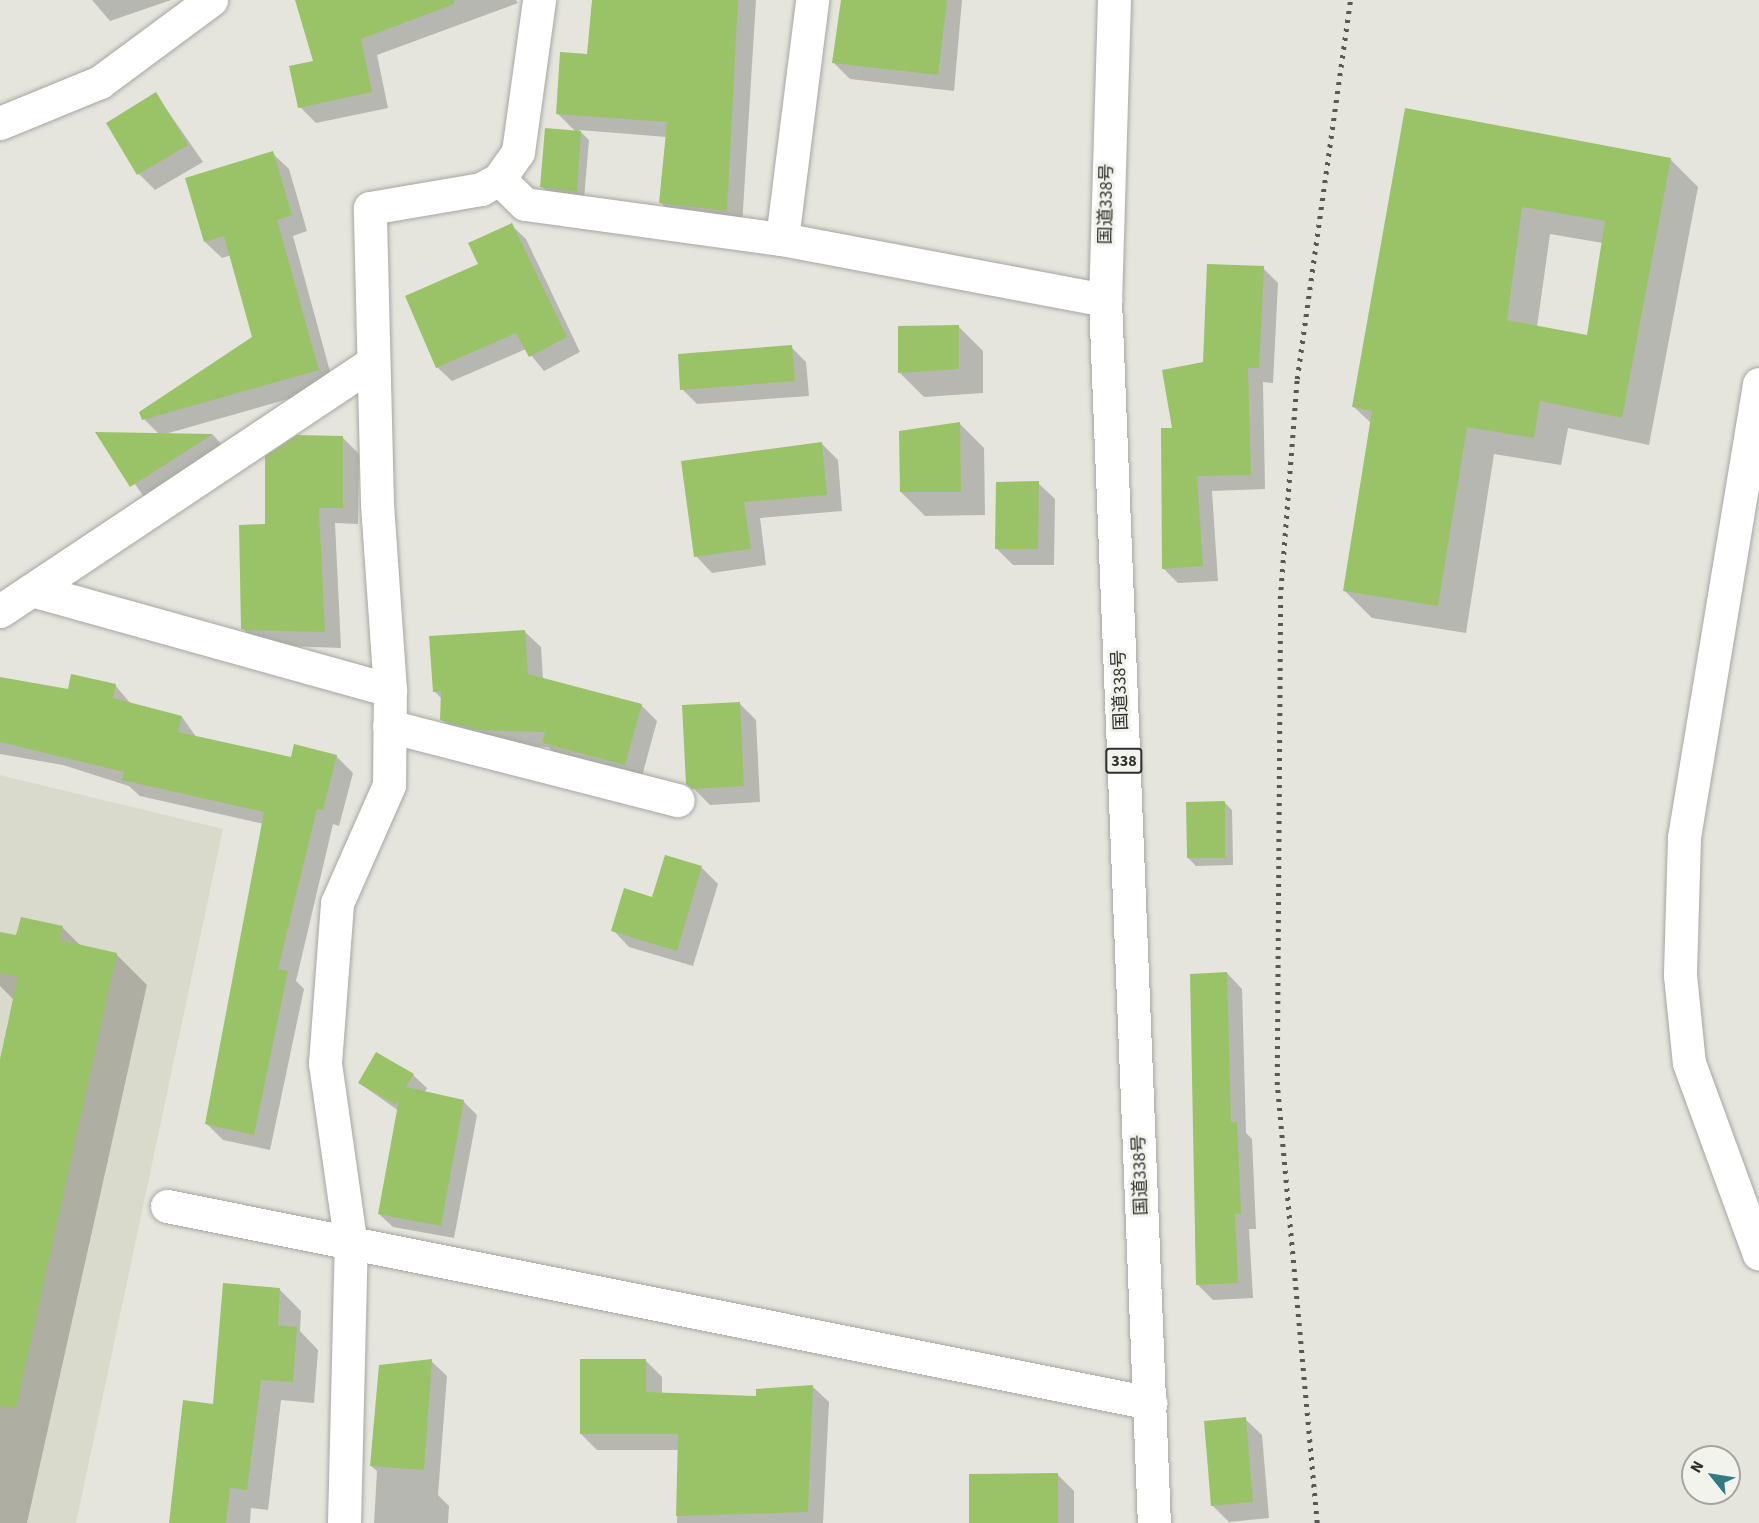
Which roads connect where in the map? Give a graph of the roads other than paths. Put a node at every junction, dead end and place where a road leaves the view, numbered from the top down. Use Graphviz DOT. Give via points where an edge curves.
graph roads {
  1 [pos="211,0"];
  2 [pos="539,0"];
  3 [pos="812,0"];
  4 [pos="1114,0"];
  5 [pos="0,123"];
  6 [pos="499,179"];
  7 [pos="782,239"];
  8 [pos="1105,300"];
  9 [pos="373,362"];
  10 [pos="1759,384"];
  11 [pos="32,590"];
  12 [pos="0,611"];
  13 [pos="390,690"];
  14 [pos="389,726"];
  15 [pos="678,800"];
  16 [pos="167,1206"];
  17 [pos="351,1246"];
  18 [pos="1759,1254"];
  19 [pos="1150,1403"];
  20 [pos="345,1523"];
  21 [pos="1154,1523"];
  1 -- 5 [label="main road" via="100,82"];
  2 -- 6 [label="main road" via="518,152"];
  3 -- 7 [label="main road"];
  4 -- 8 [label="main road, 国道338号 / 338"];
  6 -- 7 [label="main road" via="525,204"];
  6 -- 9 [label="main road" via="481,189 370,208"];
  7 -- 8 [label="main road"];
  8 -- 19 [label="main road, 国道338号 / 338"];
  9 -- 11 [label="main road"];
  9 -- 13 [label="main road"];
  10 -- 18 [label="main road" via="1684,838 1680,975 1689,1063"];
  11 -- 12 [label="main road"];
  11 -- 13 [label="main road"];
  13 -- 14 [label="main road"];
  14 -- 15 [label="main road"];
  14 -- 17 [label="main road" via="388,785 337,903 325,1063"];
  16 -- 17 [label="main road"];
  17 -- 19 [label="main road"];
  17 -- 20 [label="main road"];
  19 -- 21 [label="main road, 国道338号 / 338"];
}
